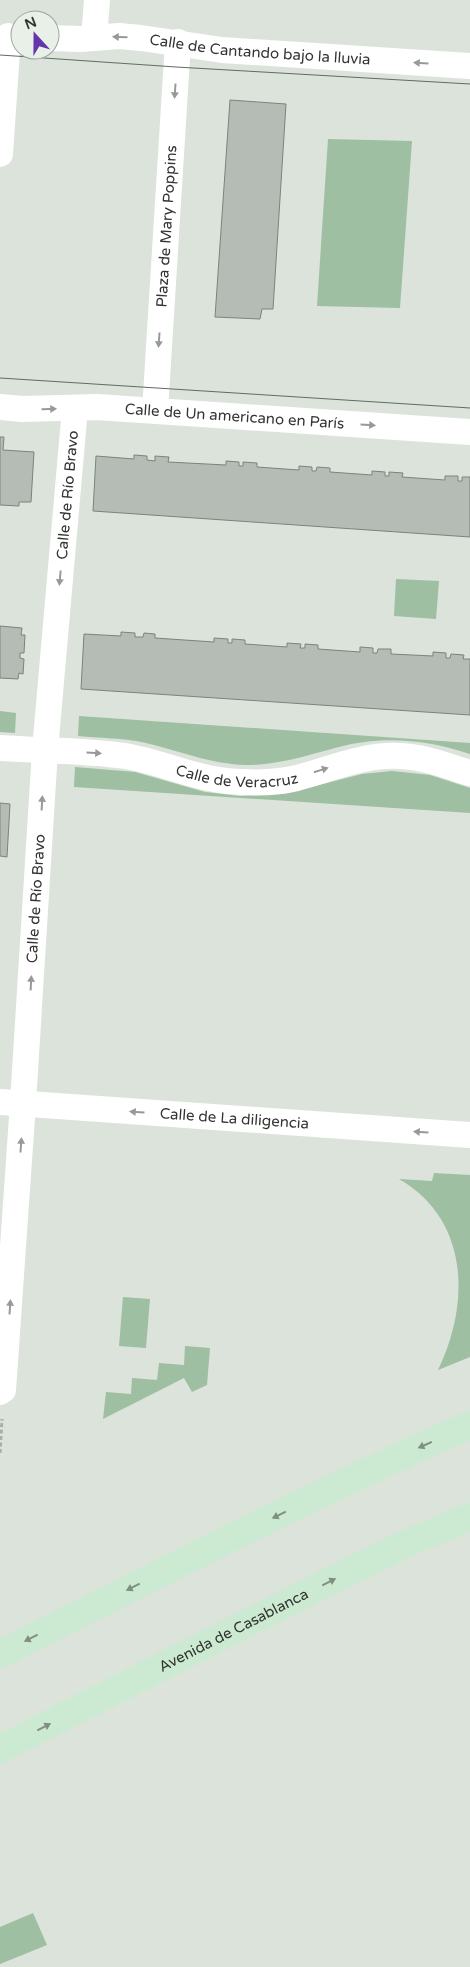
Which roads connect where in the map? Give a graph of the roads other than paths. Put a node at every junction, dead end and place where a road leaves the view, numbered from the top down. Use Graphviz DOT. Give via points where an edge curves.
graph roads {
  1 [pos="97,0"];
  2 [pos="9,36"];
  3 [pos="60,38"];
  4 [pos="94,38"];
  5 [pos="178,42"];
  6 [pos="470,66"];
  7 [pos="0,154"];
  8 [pos="0,407"];
  9 [pos="75,408"];
  10 [pos="155,411"];
  11 [pos="470,432"];
  12 [pos="0,748"];
  13 [pos="45,750"];
  14 [pos="470,774"];
  15 [pos="12,1103"];
  16 [pos="470,1135"];
  17 [pos="2,1391"];
  18 [pos="470,1425"];
  19 [pos="470,1517"];
  20 [pos="0,1654"];
  21 [pos="0,1749"];
  1 -- 4 [label="street"];
  2 -- 7 [label="street"];
  3 -- 4 [label="street, Calle de Cantando bajo la lluvia"];
  5 -- 4 [label="street, Calle de Cantando bajo la lluvia, one-way" via="119,36"];
  6 -- 5 [label="street, Calle de Cantando bajo la lluvia, one-way" via="222,50"];
  5 -- 10 [label="street, Plaza de Mary Poppins, one-way"];
  8 -- 9 [label="street, Calle de Un americano en París, one-way"];
  9 -- 10 [label="street, Calle de Un americano en París"];
  9 -- 13 [label="street, Calle de Río Bravo, one-way"];
  10 -- 11 [label="street, Calle de Un americano en París, one-way"];
  12 -- 13 [label="street, Calle de Veracruz"];
  13 -- 14 [label="street, Calle de Veracruz, one-way" via="126,757 222,782 270,782 378,756 420,758"];
  15 -- 13 [label="street, Calle de Río Bravo, one-way"];
  16 -- 15 [label="street, Calle de La diligencia, one-way"];
  17 -- 15 [label="street, Calle de Río Bravo, one-way"];
  18 -- 20 [label="main road, one-way"];
  21 -- 19 [label="main road, Avenida de Casablanca, one-way" via="349,1572"];
}
